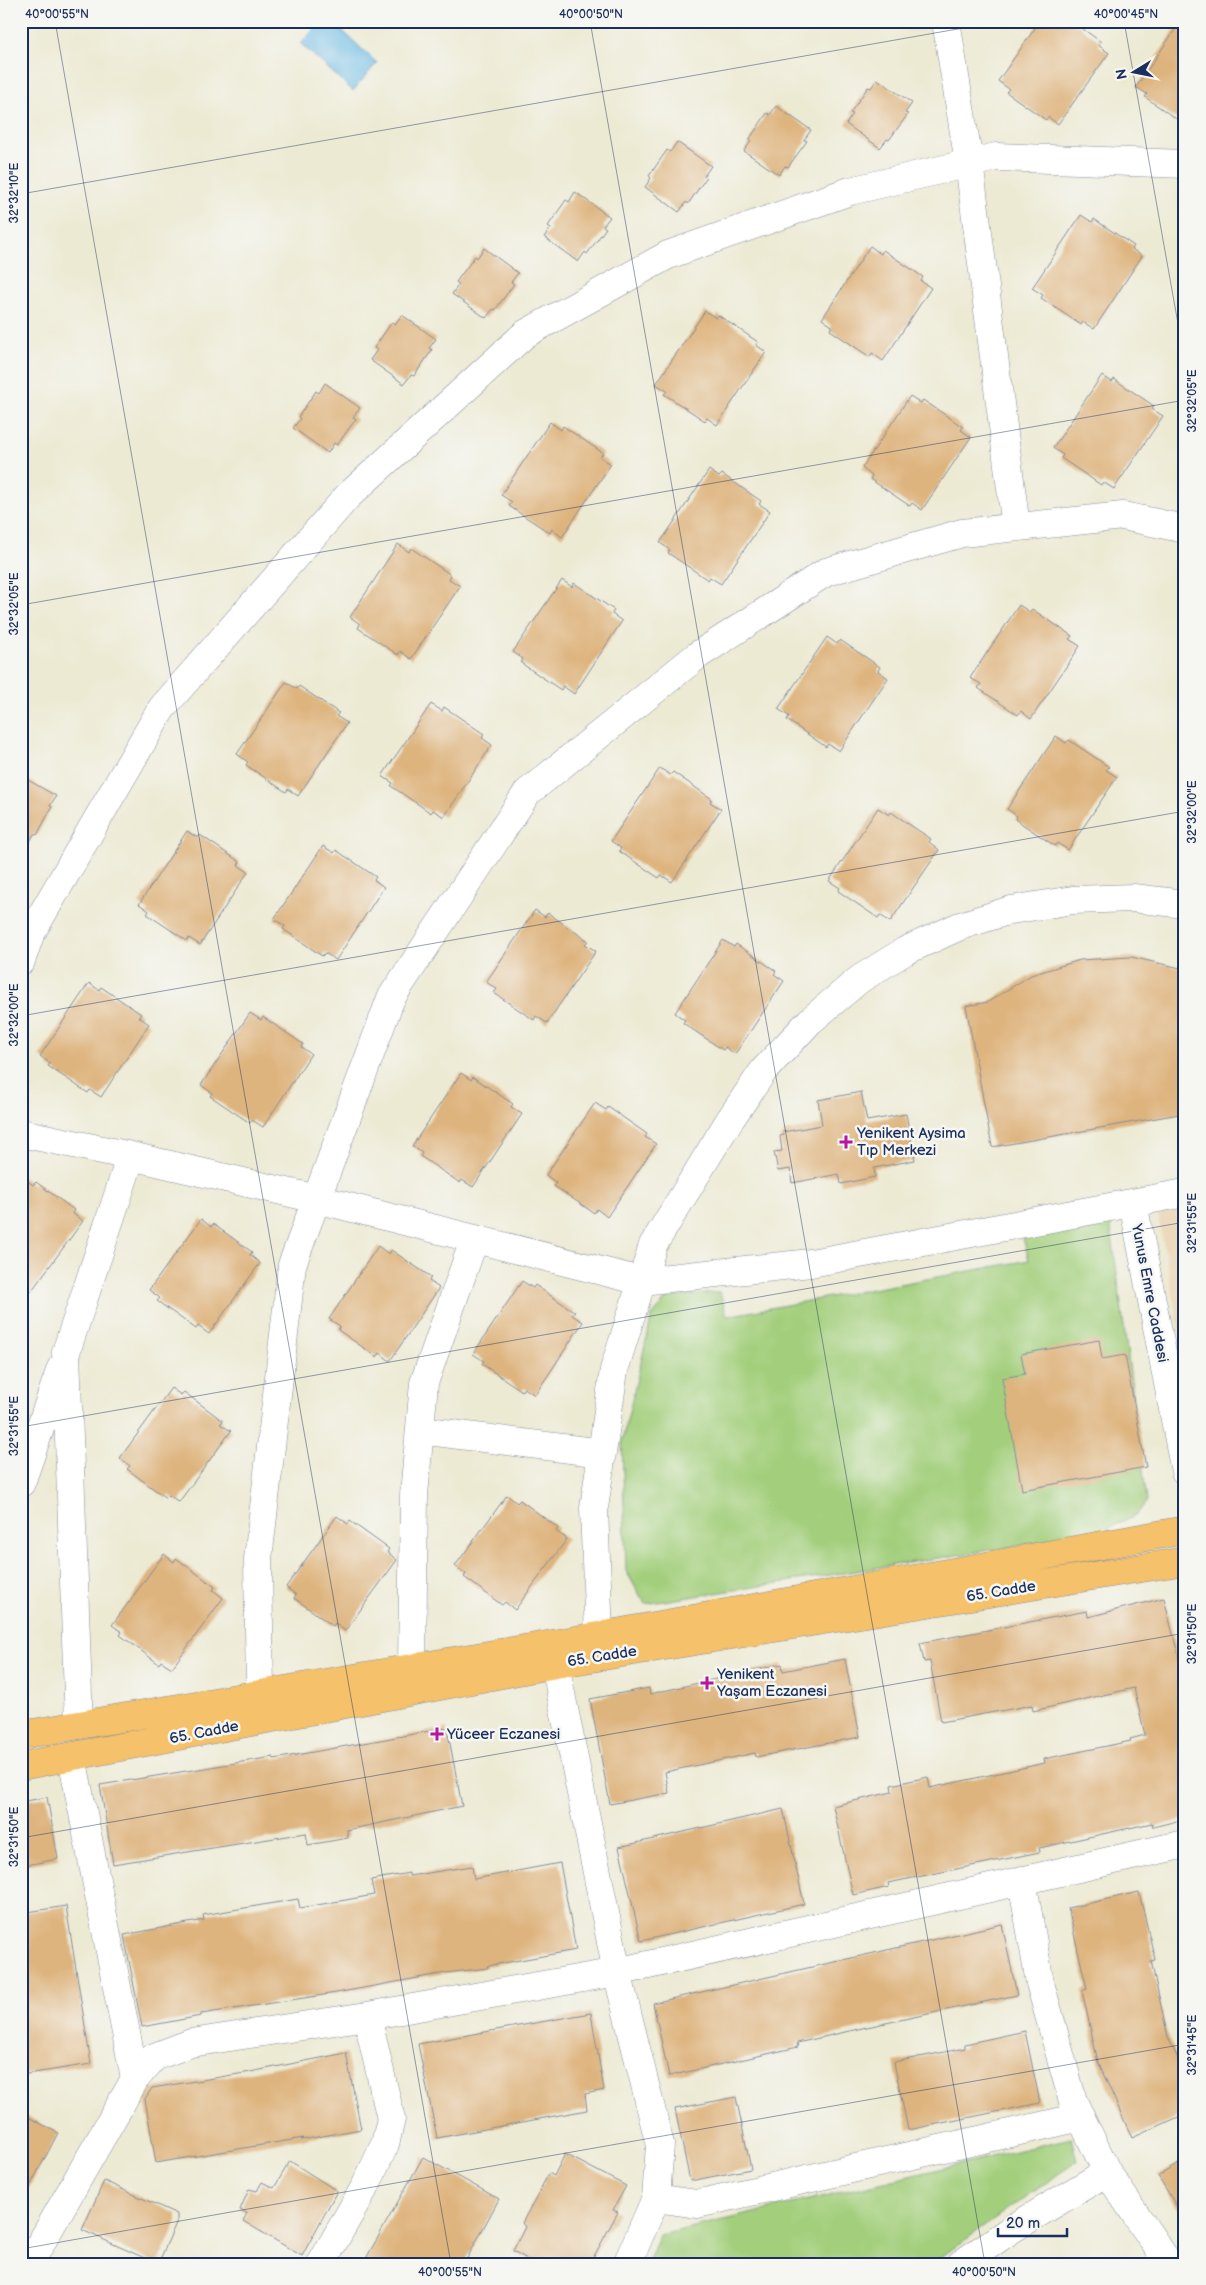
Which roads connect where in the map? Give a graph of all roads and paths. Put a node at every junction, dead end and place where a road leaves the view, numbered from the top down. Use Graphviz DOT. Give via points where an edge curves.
graph roads {
  1 [pos="946,21"];
  2 [pos="969,164"];
  3 [pos="1185,164"];
  4 [pos="1016,527"];
  5 [pos="1185,529"];
  6 [pos="1185,904"];
  7 [pos="21,961"];
  8 [pos="21,1133"];
  9 [pos="131,1156"];
  10 [pos="1185,1194"];
  11 [pos="316,1199"];
  12 [pos="1133,1203"];
  13 [pos="474,1240"];
  14 [pos="641,1281"];
  15 [pos="66,1352"];
  16 [pos="420,1430"];
  17 [pos="602,1453"];
  18 [pos="1185,1471"];
  19 [pos="21,1483"];
  20 [pos="1185,1530"];
  21 [pos="1185,1561"];
  22 [pos="599,1636"];
  23 [pos="555,1664"];
  24 [pos="412,1668"];
  25 [pos="260,1693"];
  26 [pos="79,1725"];
  27 [pos="21,1735"];
  28 [pos="72,1757"];
  29 [pos="21,1766"];
  30 [pos="1185,1844"];
  31 [pos="1022,1880"];
  32 [pos="618,1972"];
  33 [pos="367,2016"];
  34 [pos="135,2079"];
  35 [pos="1080,2116"];
  36 [pos="1107,2172"];
  37 [pos="656,2198"];
  38 [pos="28,2264"];
  39 [pos="321,2264"];
  40 [pos="627,2264"];
  41 [pos="961,2264"];
  42 [pos="1169,2264"];
  1 -- 2 [label="street"];
  2 -- 3 [label="street" via="996,157"];
  2 -- 4 [label="street"];
  2 -- 7 [label="street" via="850,191 668,255 525,334 347,497 162,708 30,935"];
  4 -- 5 [label="street" via="1123,516"];
  4 -- 11 [label="street" via="962,533 826,572 698,655 527,793 392,998"];
  6 -- 14 [label="street" via="1133,898 1073,900 1011,910 960,926 905,951 860,980 810,1021 764,1070 653,1245"];
  8 -- 9 [label="street"];
  9 -- 11 [label="street"];
  9 -- 15 [label="street"];
  10 -- 12 [label="street"];
  11 -- 13 [label="street"];
  11 -- 25 [label="street" via="292,1265 259,1550"];
  12 -- 14 [label="street" via="812,1263"];
  12 -- 18 [label="street, Yunus Emre Caddesi"];
  13 -- 14 [label="street"];
  13 -- 16 [label="street" via="424,1383"];
  14 -- 17 [label="street" via="614,1370"];
  15 -- 19 [label="street"];
  15 -- 26 [label="street"];
  16 -- 17 [label="street"];
  16 -- 24 [label="street" via="414,1495"];
  17 -- 22 [label="street" via="594,1508"];
  20 -- 22 [label="main road, 65. Cadde"];
  21 -- 23 [label="main road, 65. Cadde"];
  22 -- 24 [label="main road, 65. Cadde"];
  23 -- 28 [label="main road, 65. Cadde"];
  23 -- 32 [label="street"];
  24 -- 25 [label="main road, 65. Cadde"];
  25 -- 26 [label="main road, 65. Cadde"];
  26 -- 27 [label="main road, 65. Cadde"];
  28 -- 29 [label="main road, 65. Cadde"];
  28 -- 34 [label="street"];
  30 -- 31 [label="street"];
  31 -- 32 [label="street"];
  31 -- 35 [label="street" via="1040,1983"];
  32 -- 33 [label="street"];
  32 -- 37 [label="street" via="660,2145"];
  33 -- 34 [label="street" via="191,2043 154,2057"];
  33 -- 39 [label="street" via="391,2119 385,2144 366,2184"];
  34 -- 38 [label="street"];
  35 -- 36 [label="street"];
  35 -- 37 [label="street" via="697,2204"];
  36 -- 41 [label="street"];
  36 -- 42 [label="street"];
  37 -- 40 [label="street"];
}
